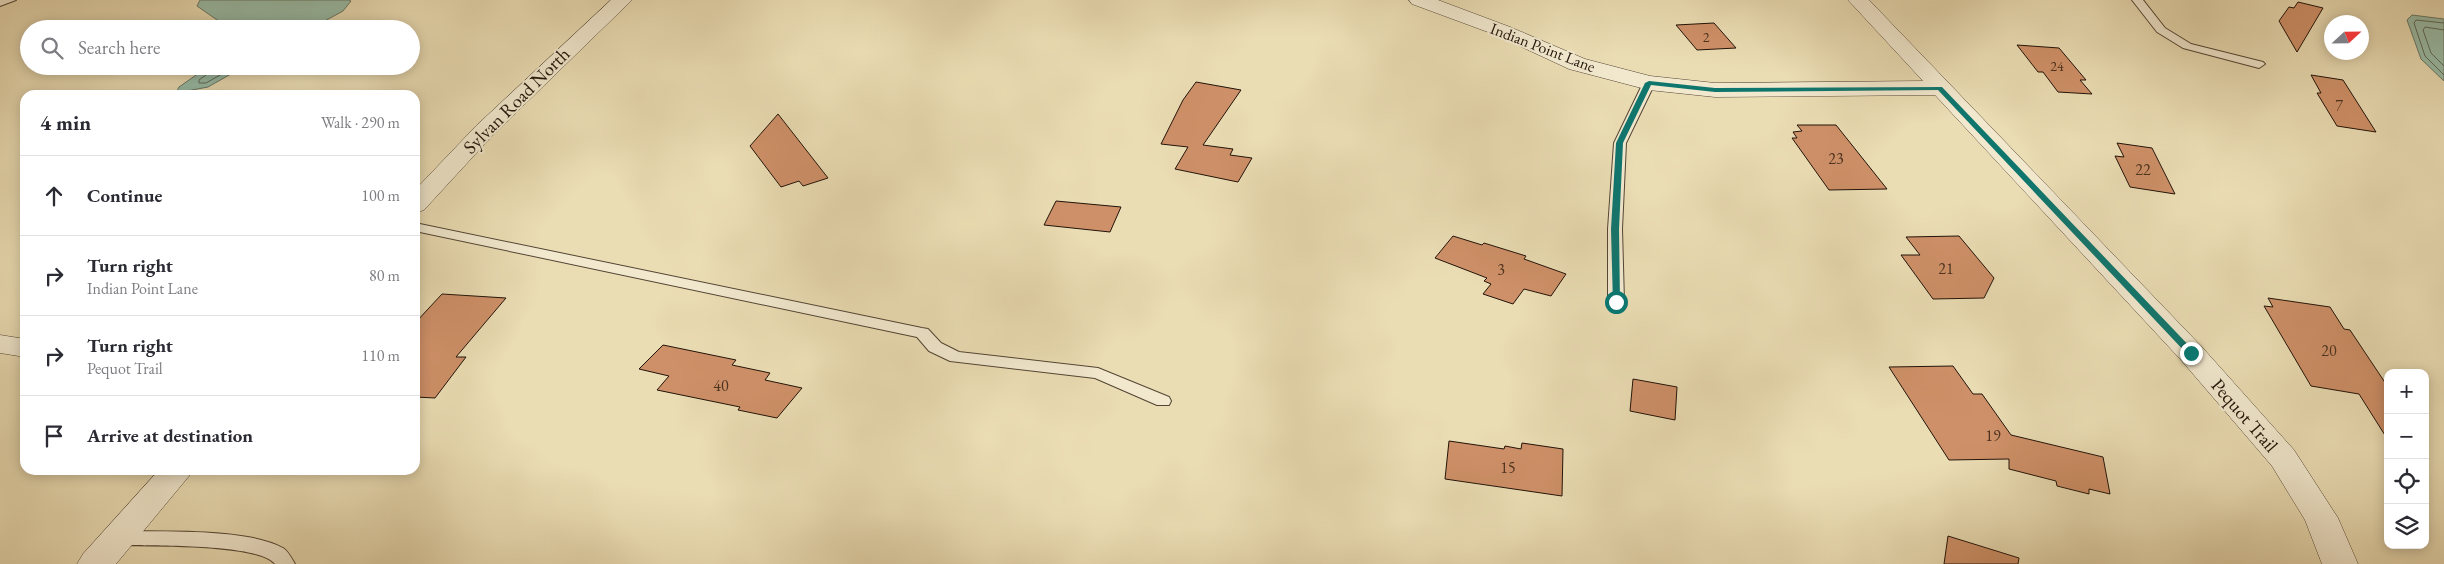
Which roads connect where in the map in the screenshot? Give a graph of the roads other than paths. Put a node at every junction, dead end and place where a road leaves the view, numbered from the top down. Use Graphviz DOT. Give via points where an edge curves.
graph roads {
  1 [pos="11,0"];
  2 [pos="622,0"];
  3 [pos="1419,0"];
  4 [pos="1858,0"];
  5 [pos="2138,0"];
  6 [pos="0,4"];
  7 [pos="2259,64"];
  8 [pos="1649,83"];
  9 [pos="1940,88"];
  10 [pos="420,200"];
  11 [pos="420,228"];
  12 [pos="1616,302"];
  13 [pos="0,344"];
  14 [pos="20,347"];
  15 [pos="1163,401"];
  16 [pos="174,475"];
  17 [pos="118,538"];
  18 [pos="95,564"];
  19 [pos="285,564"];
  20 [pos="2340,564"];
  1 -- 6 [label="lane"];
  2 -- 10 [label="street, Sylvan Road North" via="484,131"];
  3 -- 8 [label="street, Indian Point Lane" via="1577,64"];
  4 -- 9 [label="street, Pequot Trail"];
  5 -- 7 [label="lane" via="2161,30 2187,46"];
  8 -- 9 [label="street, Indian Point Lane" via="1715,90"];
  8 -- 12 [label="lane" via="1620,143 1615,229"];
  9 -- 20 [label="street, Pequot Trail" via="2191,353 2283,458 2320,518"];
  11 -- 15 [label="lane" via="922,333 936,347 956,357 1098,373"];
  13 -- 14 [label="street"];
  16 -- 17 [label="street"];
  17 -- 18 [label="street"];
  17 -- 19 [label="lane" via="208,540 250,545 278,554"];
}
